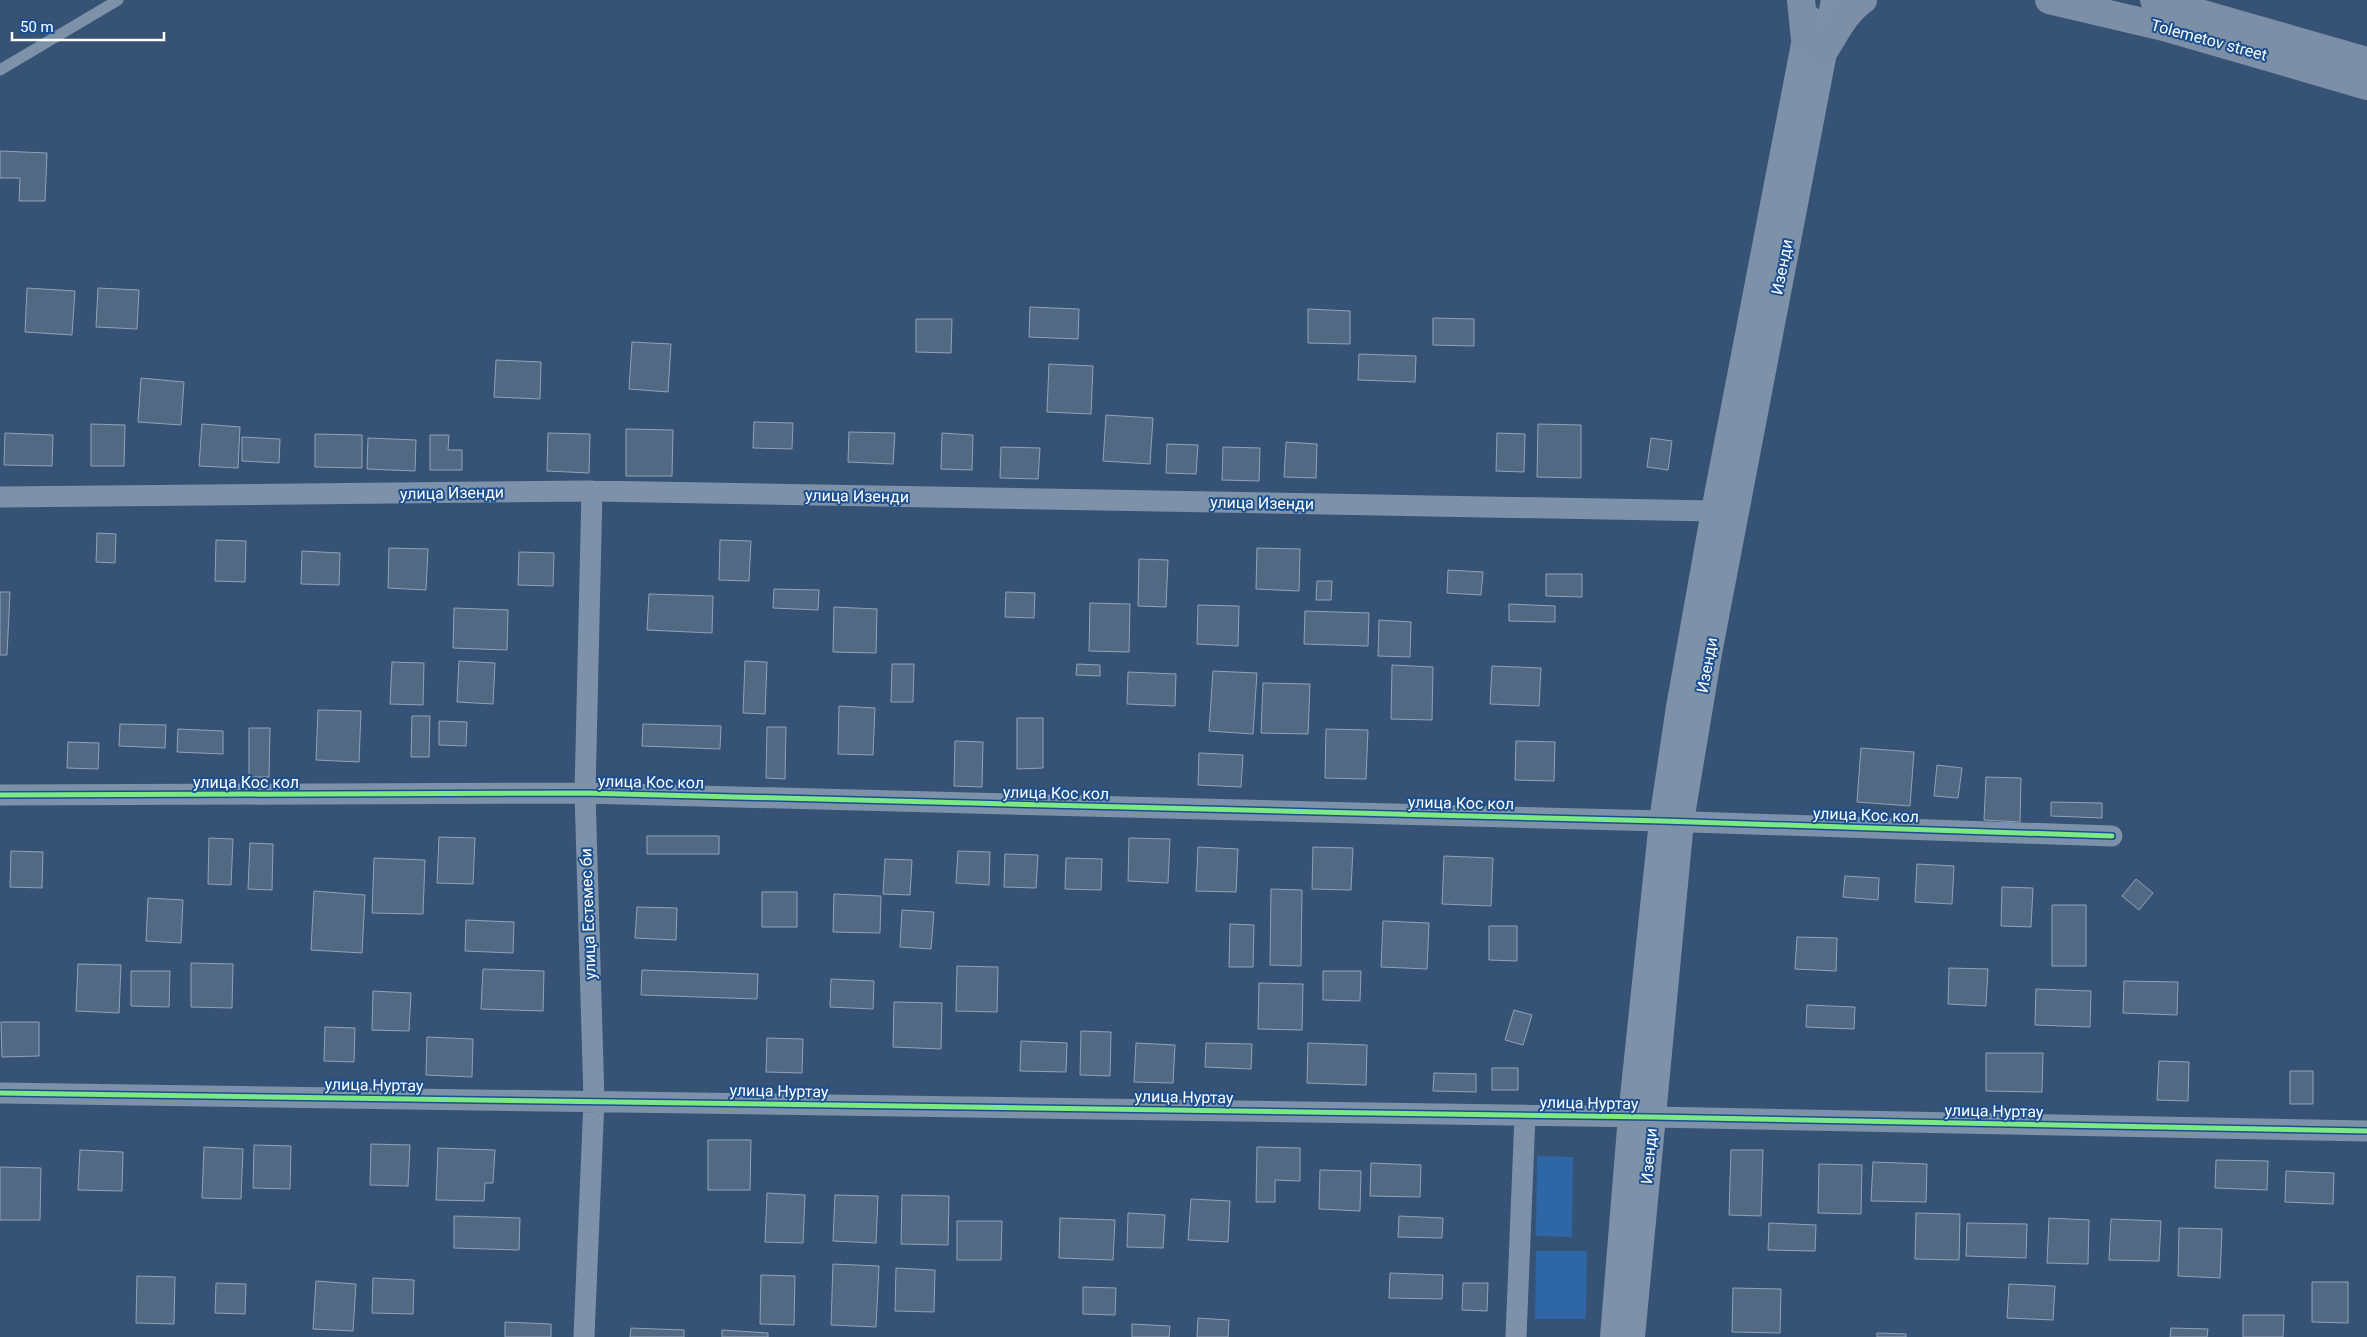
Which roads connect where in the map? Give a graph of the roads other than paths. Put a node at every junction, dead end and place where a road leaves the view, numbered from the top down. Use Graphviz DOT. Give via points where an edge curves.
graph roads {
  1 [pos="118,0"];
  2 [pos="1801,0"];
  3 [pos="1813,0"];
  4 [pos="1834,0"];
  5 [pos="1863,0"];
  6 [pos="2049,0"];
  7 [pos="2154,0"];
  8 [pos="1814,45"];
  9 [pos="2367,61"];
  10 [pos="0,70"];
  11 [pos="2367,86"];
  12 [pos="592,491"];
  13 [pos="0,497"];
  14 [pos="1724,513"];
  15 [pos="585,793"];
  16 [pos="0,795"];
  17 [pos="1672,821"];
  18 [pos="2112,836"];
  19 [pos="0,1094"];
  20 [pos="594,1100"];
  21 [pos="1525,1115"];
  22 [pos="1642,1116"];
  23 [pos="2367,1131"];
  24 [pos="584,1337"];
  25 [pos="1516,1337"];
  26 [pos="1612,1337"];
  27 [pos="1632,1337"];
  1 -- 10 [label="lane"];
  2 -- 8 [label="main road"];
  3 -- 8 [label="street, Изенди"];
  4 -- 8 [label="street, Изенди"];
  5 -- 8 [label="main road" via="1842,24"];
  6 -- 11 [label="main road, Tolemetov street" via="2174,30"];
  7 -- 9 [label="main road, Tolemetov street"];
  8 -- 14 [label="street, Изенди"];
  12 -- 13 [label="street, улица Изенди"];
  12 -- 14 [label="street, улица Изенди"];
  12 -- 15 [label="street, улица Естемес би"];
  14 -- 17 [label="street, Изенди" via="1679,707"];
  15 -- 16 [label="street, улица Кос кол"];
  15 -- 17 [label="street, улица Кос кол"];
  15 -- 20 [label="street, улица Естемес би"];
  17 -- 18 [label="street, улица Кос кол"];
  17 -- 22 [label="street, Изенди"];
  19 -- 20 [label="street, улица Нуртау"];
  20 -- 21 [label="street, улица Нуртау"];
  20 -- 24 [label="street, улица Естемес би"];
  21 -- 22 [label="street, улица Нуртау"];
  21 -- 25 [label="street"];
  22 -- 23 [label="street, улица Нуртау"];
  22 -- 26 [label="street, Изенди"];
  22 -- 27 [label="street, Изенди"];
}
